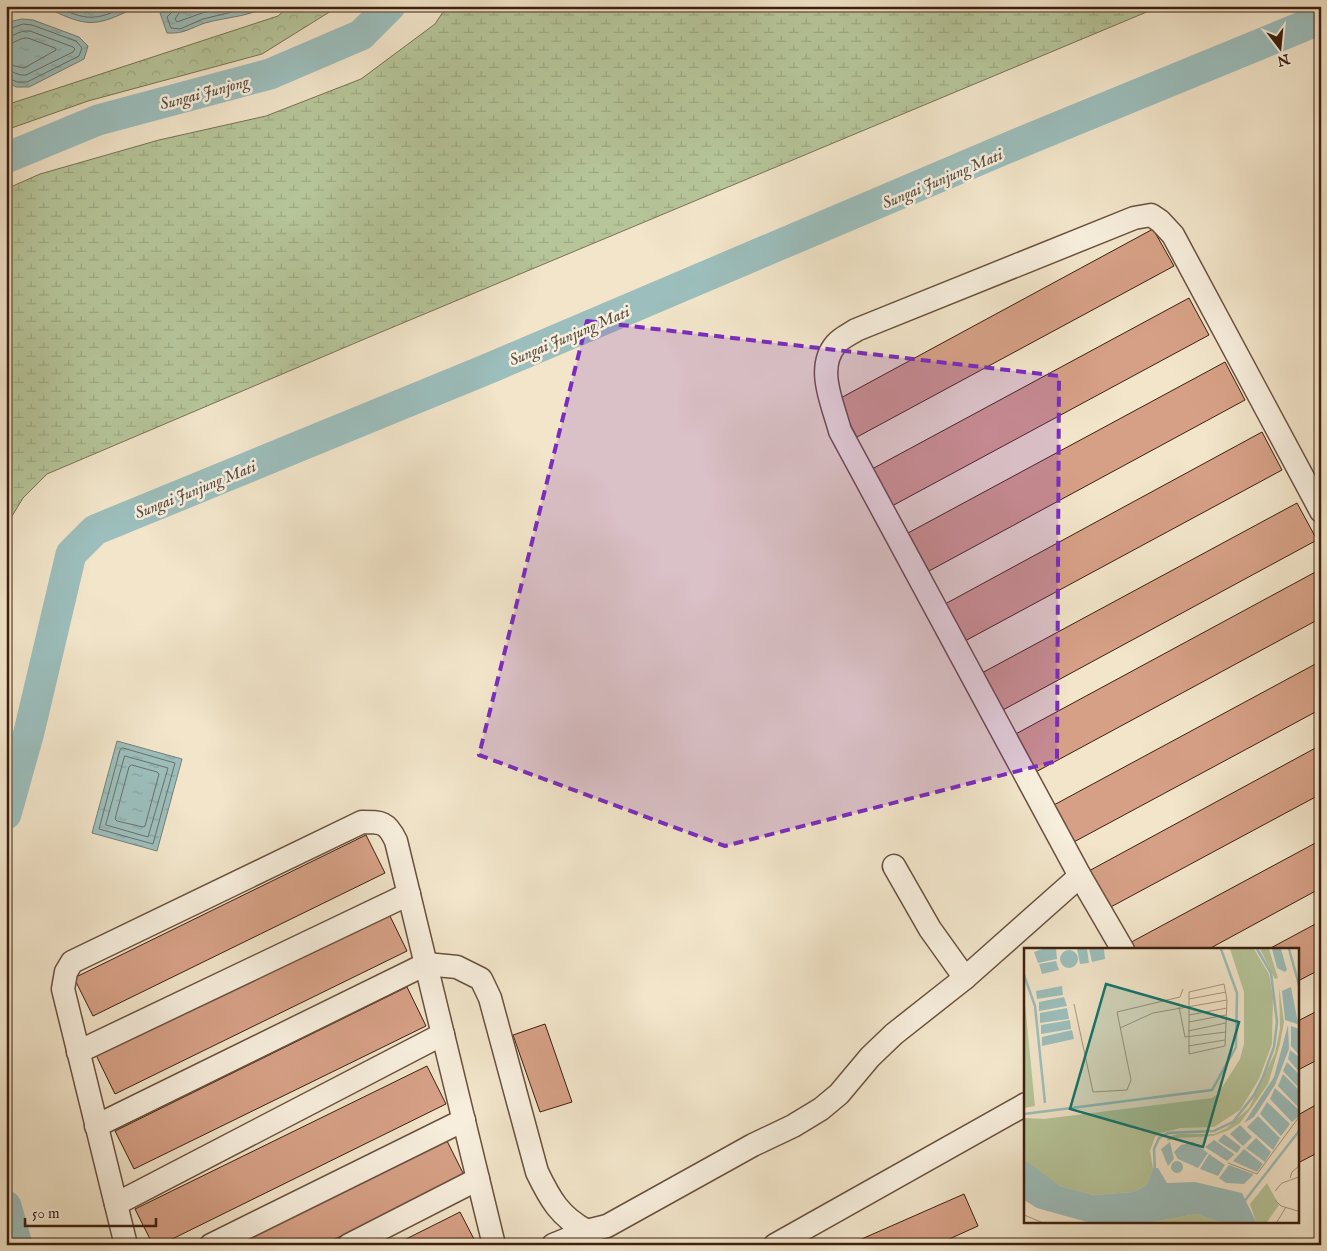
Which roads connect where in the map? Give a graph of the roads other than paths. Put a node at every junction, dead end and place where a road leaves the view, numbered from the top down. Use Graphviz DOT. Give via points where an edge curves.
graph roads {
  1 [pos="1321,512"];
  2 [pos="894,866"];
  3 [pos="1080,876"];
  4 [pos="409,894"];
  5 [pos="1121,948"];
  6 [pos="426,964"];
  7 [pos="965,978"];
  8 [pos="443,1034"];
  9 [pos="78,1052"];
  10 [pos="1024,1105"];
  11 [pos="464,1120"];
  12 [pos="96,1126"];
  13 [pos="478,1179"];
  14 [pos="116,1204"];
  15 [pos="587,1231"];
  16 [pos="126,1245"];
  17 [pos="211,1245"];
  18 [pos="349,1245"];
  19 [pos="494,1245"];
  20 [pos="553,1245"];
  21 [pos="775,1245"];
  1 -- 3 [label="lane" via="1173,235 1151,215 1134,218 856,330 837,343 828,358 826,378 840,430"];
  2 -- 7 [label="lane" via="930,929"];
  3 -- 5 [label="lane"];
  3 -- 7 [label="lane"];
  4 -- 6 [label="lane"];
  4 -- 9 [label="lane"];
  4 -- 9 [label="lane" via="390,829 378,822 362,822 72,962 66,972 63,989"];
  6 -- 8 [label="lane"];
  6 -- 12 [label="lane"];
  6 -- 15 [label="lane" via="456,967 481,979 490,998 537,1172 558,1209 572,1223"];
  7 -- 15 [label="lane" via="894,1034 821,1110 607,1226"];
  8 -- 11 [label="lane"];
  8 -- 14 [label="lane"];
  9 -- 12 [label="lane"];
  10 -- 21 [label="lane"];
  11 -- 13 [label="lane"];
  11 -- 17 [label="lane"];
  12 -- 14 [label="lane"];
  13 -- 18 [label="lane"];
  13 -- 19 [label="lane"];
  14 -- 16 [label="lane"];
  15 -- 20 [label="lane"];
}
